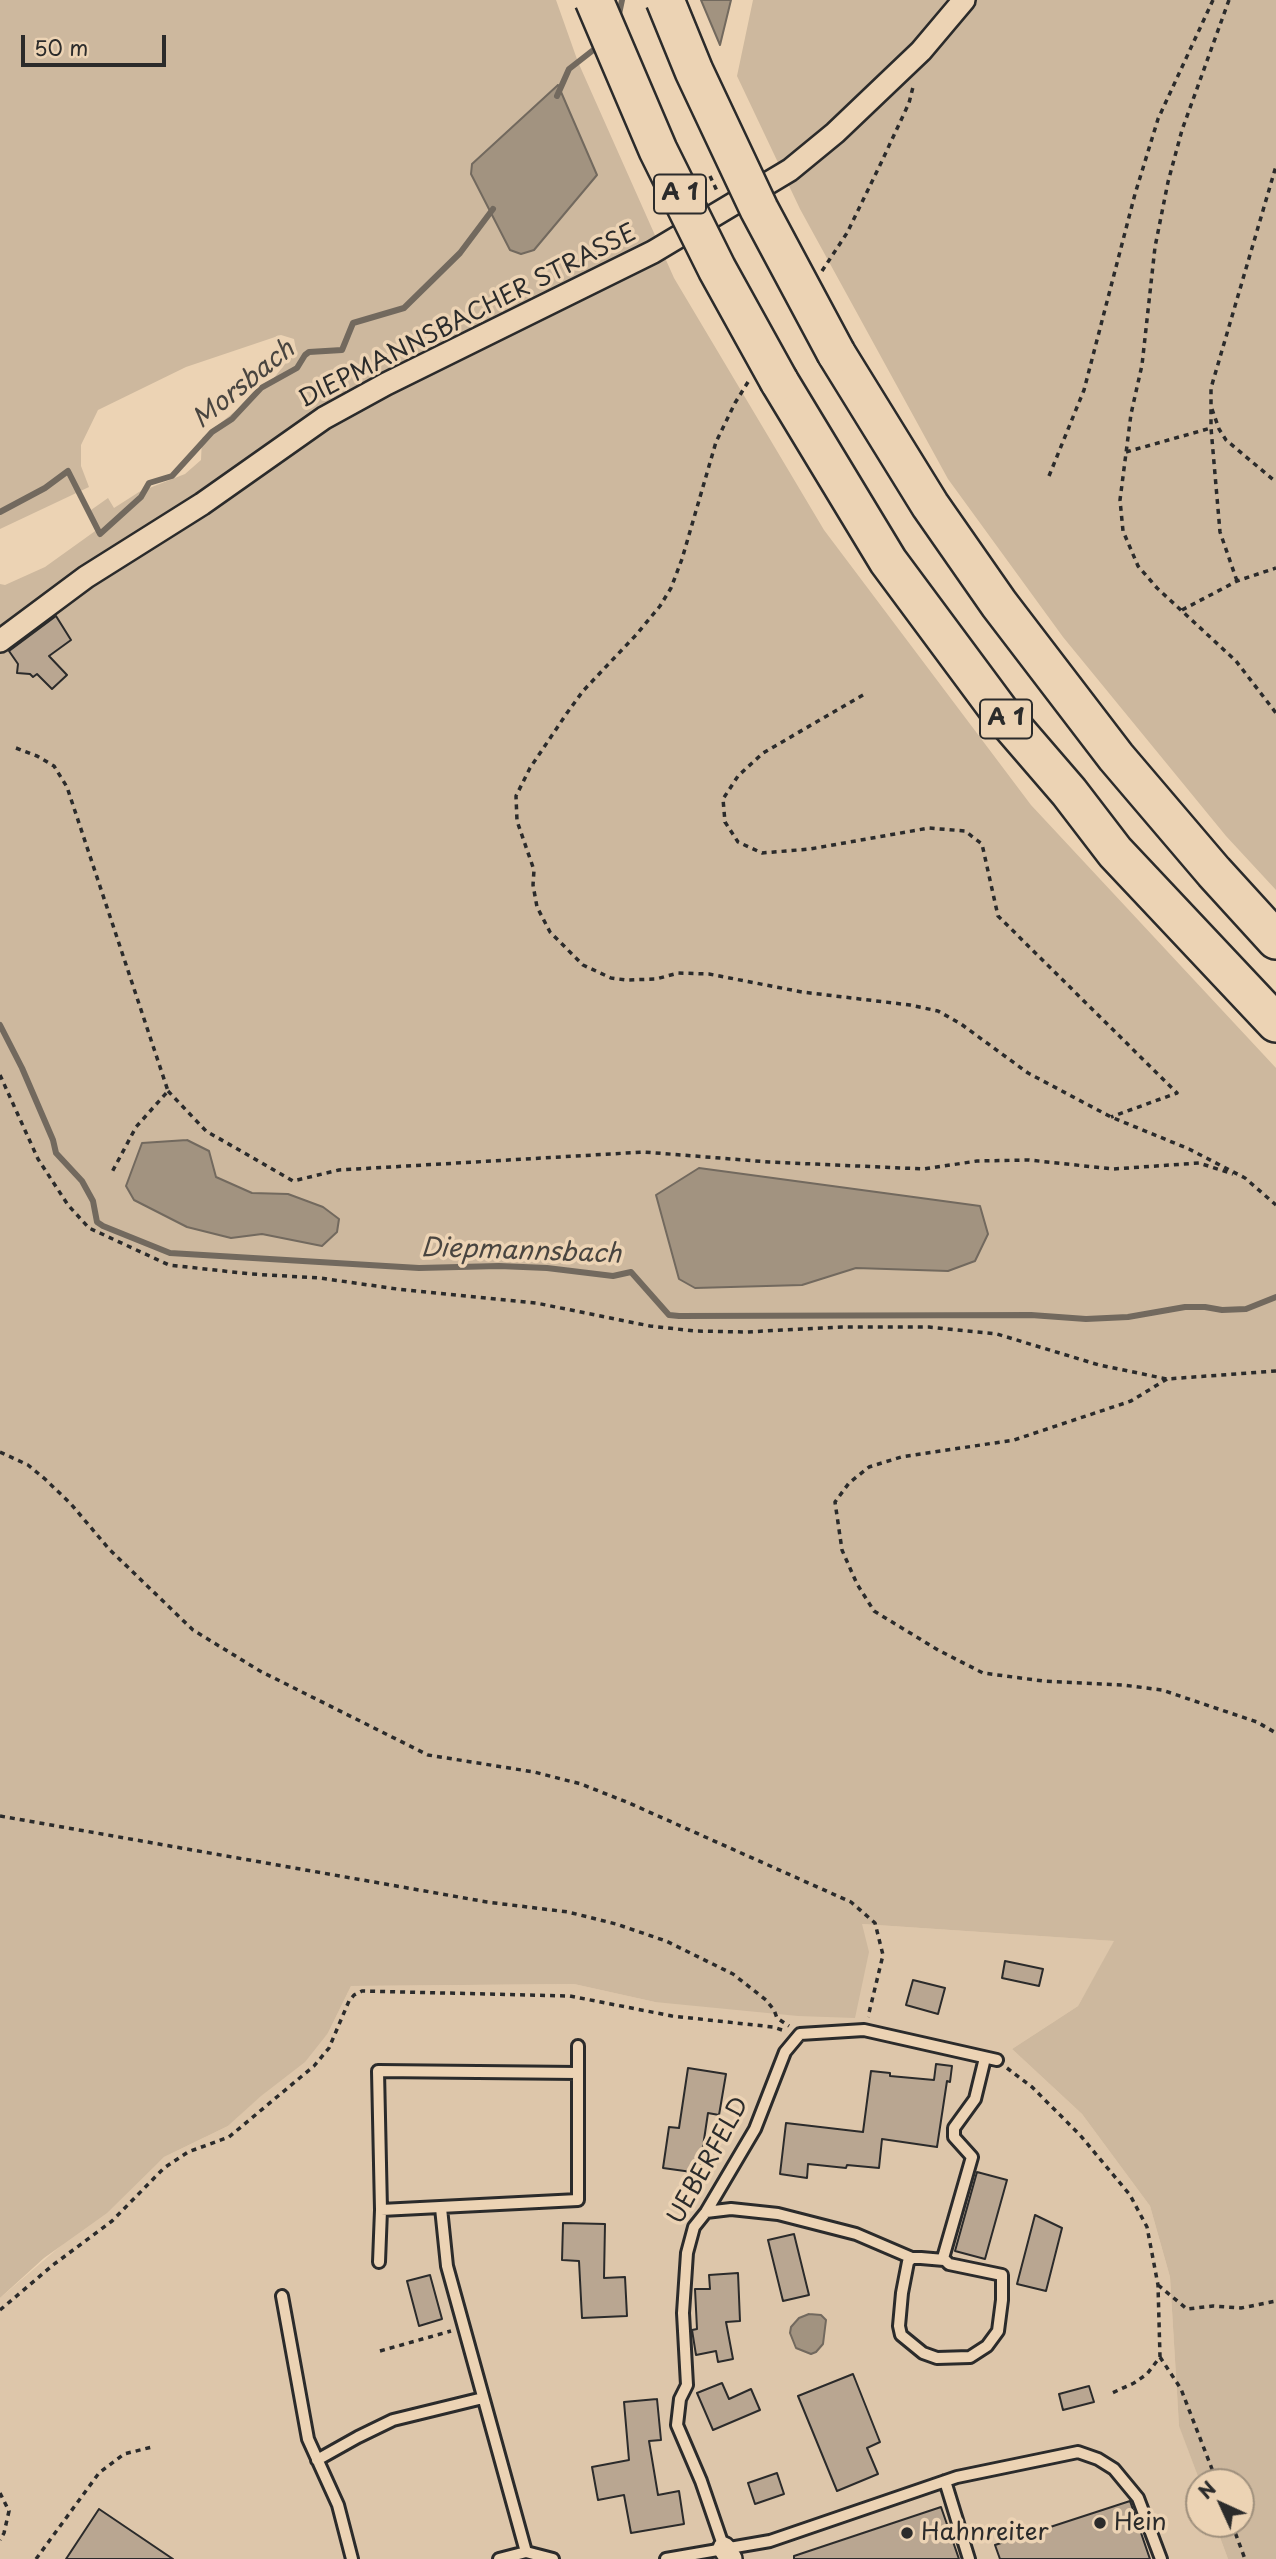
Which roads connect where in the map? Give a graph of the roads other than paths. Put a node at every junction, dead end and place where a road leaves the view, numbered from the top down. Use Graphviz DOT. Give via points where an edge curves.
graph roads {
  1 [pos="594,0"];
  2 [pos="665,0"];
  3 [pos="964,0"];
  4 [pos="0,641"];
  5 [pos="1276,940"];
  6 [pos="1276,1023"];
  7 [pos="578,2046"];
  8 [pos="578,2073"];
  9 [pos="441,2208"];
  10 [pos="381,2210"];
  11 [pos="706,2212"];
  12 [pos="912,2258"];
  13 [pos="944,2260"];
  14 [pos="379,2262"];
  15 [pos="282,2295"];
  16 [pos="483,2399"];
  17 [pos="317,2460"];
  18 [pos="944,2481"];
  19 [pos="526,2552"];
  20 [pos="727,2554"];
  21 [pos="352,2559"];
  22 [pos="499,2559"];
  23 [pos="553,2559"];
  24 [pos="666,2559"];
  25 [pos="969,2559"];
  26 [pos="1161,2559"];
  1 -- 6 [label="highway, A 1, bridge" via="764,381 888,561 1000,712 1115,852"];
  2 -- 5 [label="highway, A 1, bridge" via="759,209 836,353 930,505 1116,757"];
  3 -- 4 [label="street, DIEPMANNSBACHER STRASSE" via="920,51 790,170 653,252 324,418 202,504 77,583"];
  7 -- 8 [label="lane"];
  8 -- 9 [label="lane" via="578,2200"];
  8 -- 10 [label="lane" via="378,2071"];
  9 -- 10 [label="lane"];
  9 -- 16 [label="lane" via="447,2266"];
  10 -- 14 [label="lane"];
  11 -- 12 [label="lane" via="731,2209 778,2214 856,2234"];
  11 -- 13 [label="lane, UEBERFELD" via="755,2130 785,2052 800,2034 864,2030 991,2059 975,2099 954,2128 954,2137 972,2157"];
  11 -- 20 [label="lane, UEBERFELD" via="694,2227 687,2253 683,2313 687,2385 677,2426"];
  12 -- 13 [label="lane"];
  12 -- 13 [label="lane" via="902,2293 901,2335 937,2358 971,2357 998,2331 1002,2275"];
  15 -- 17 [label="lane" via="308,2439"];
  16 -- 17 [label="lane" via="393,2420"];
  16 -- 19 [label="lane"];
  17 -- 21 [label="lane" via="338,2505"];
  18 -- 20 [label="lane"];
  18 -- 25 [label="lane"];
  18 -- 26 [label="lane" via="1079,2452 1114,2469 1138,2498"];
  19 -- 22 [label="lane"];
  19 -- 23 [label="lane"];
  20 -- 24 [label="lane"];
}
